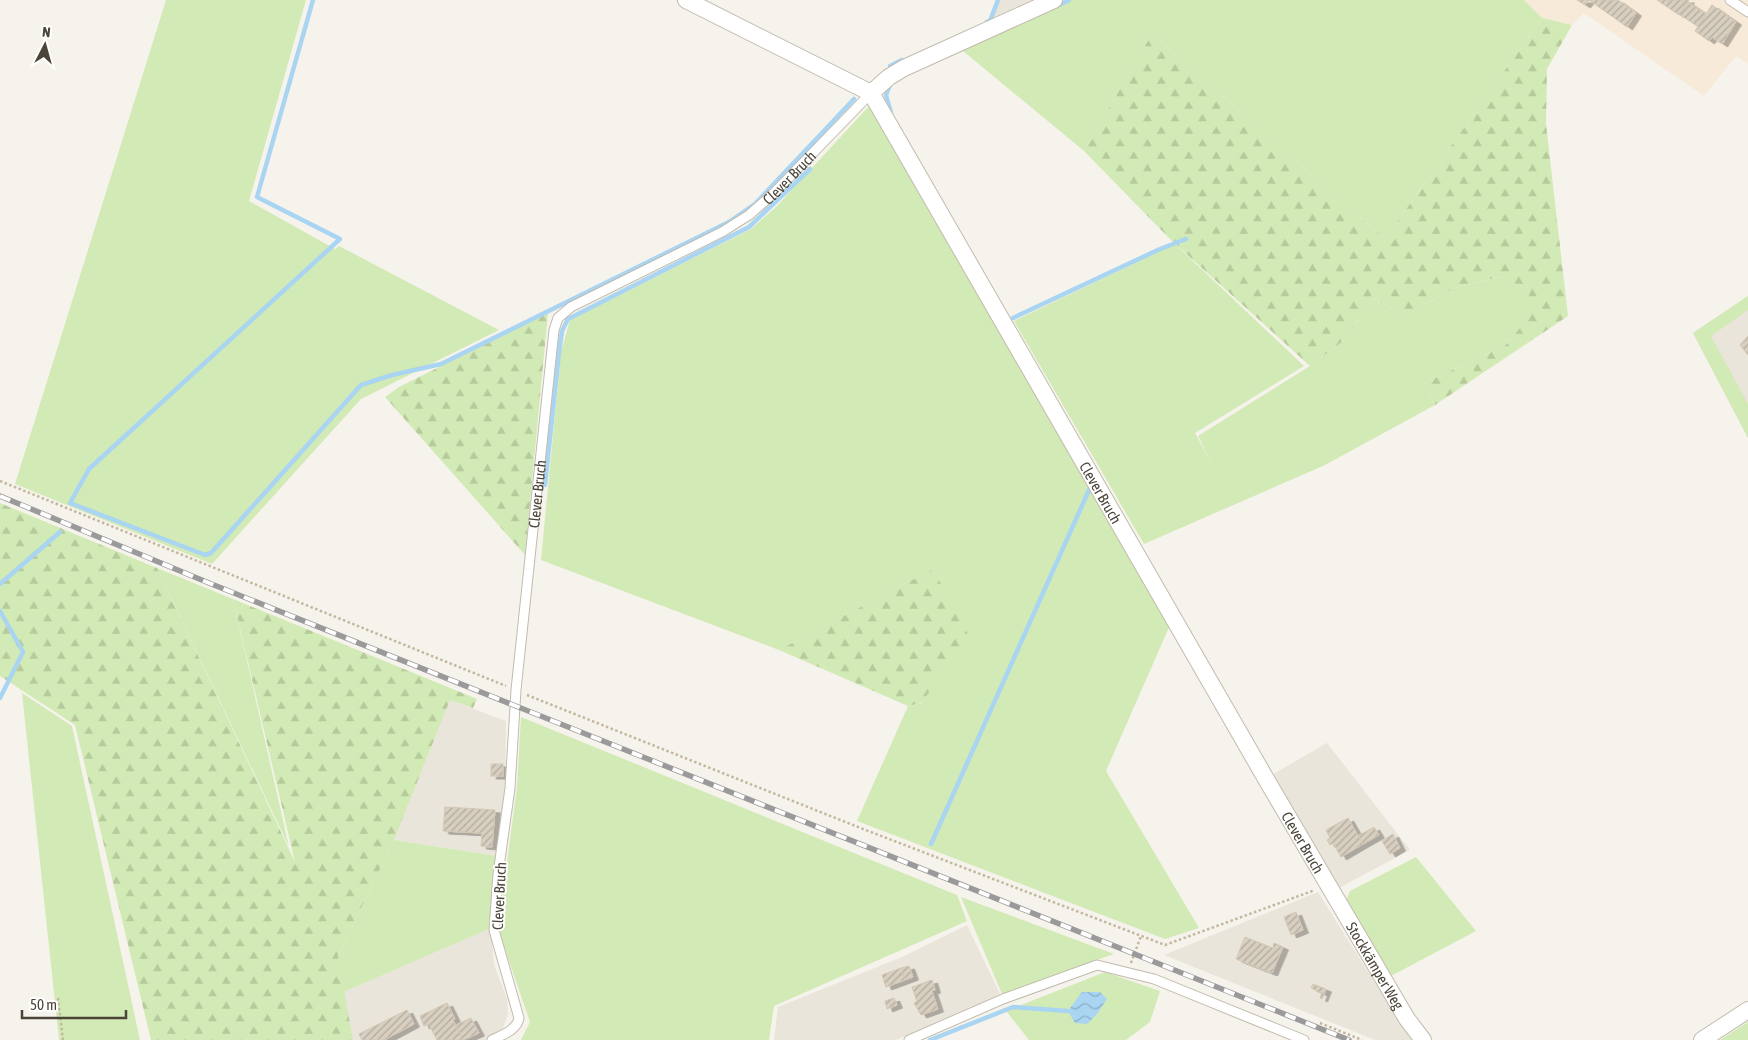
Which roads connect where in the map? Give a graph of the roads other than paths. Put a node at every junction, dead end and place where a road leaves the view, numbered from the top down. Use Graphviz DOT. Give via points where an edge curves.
graph roads {
  1 [pos="686,0"];
  2 [pos="1054,0"];
  3 [pos="1730,0"];
  4 [pos="1748,12"];
  5 [pos="871,93"];
  6 [pos="1330,887"];
  7 [pos="1748,1010"];
  8 [pos="492,1040"];
  9 [pos="909,1040"];
  10 [pos="1304,1040"];
  11 [pos="1423,1040"];
  12 [pos="1702,1040"];
  1 -- 5 [label="street"];
  2 -- 5 [label="street, Clever Bruch" via="904,68 889,76"];
  3 -- 4 [label="lane"];
  5 -- 6 [label="street, Clever Bruch"];
  5 -- 8 [label="lane, Clever Bruch" via="750,215 579,303 558,318 552,338 494,930 519,1018 518,1024"];
  6 -- 11 [label="street, Stockkämper Weg" via="1407,1019"];
  7 -- 12 [label="street"];
  9 -- 10 [label="lane" via="1003,999 1097,965 1154,979"];
}
